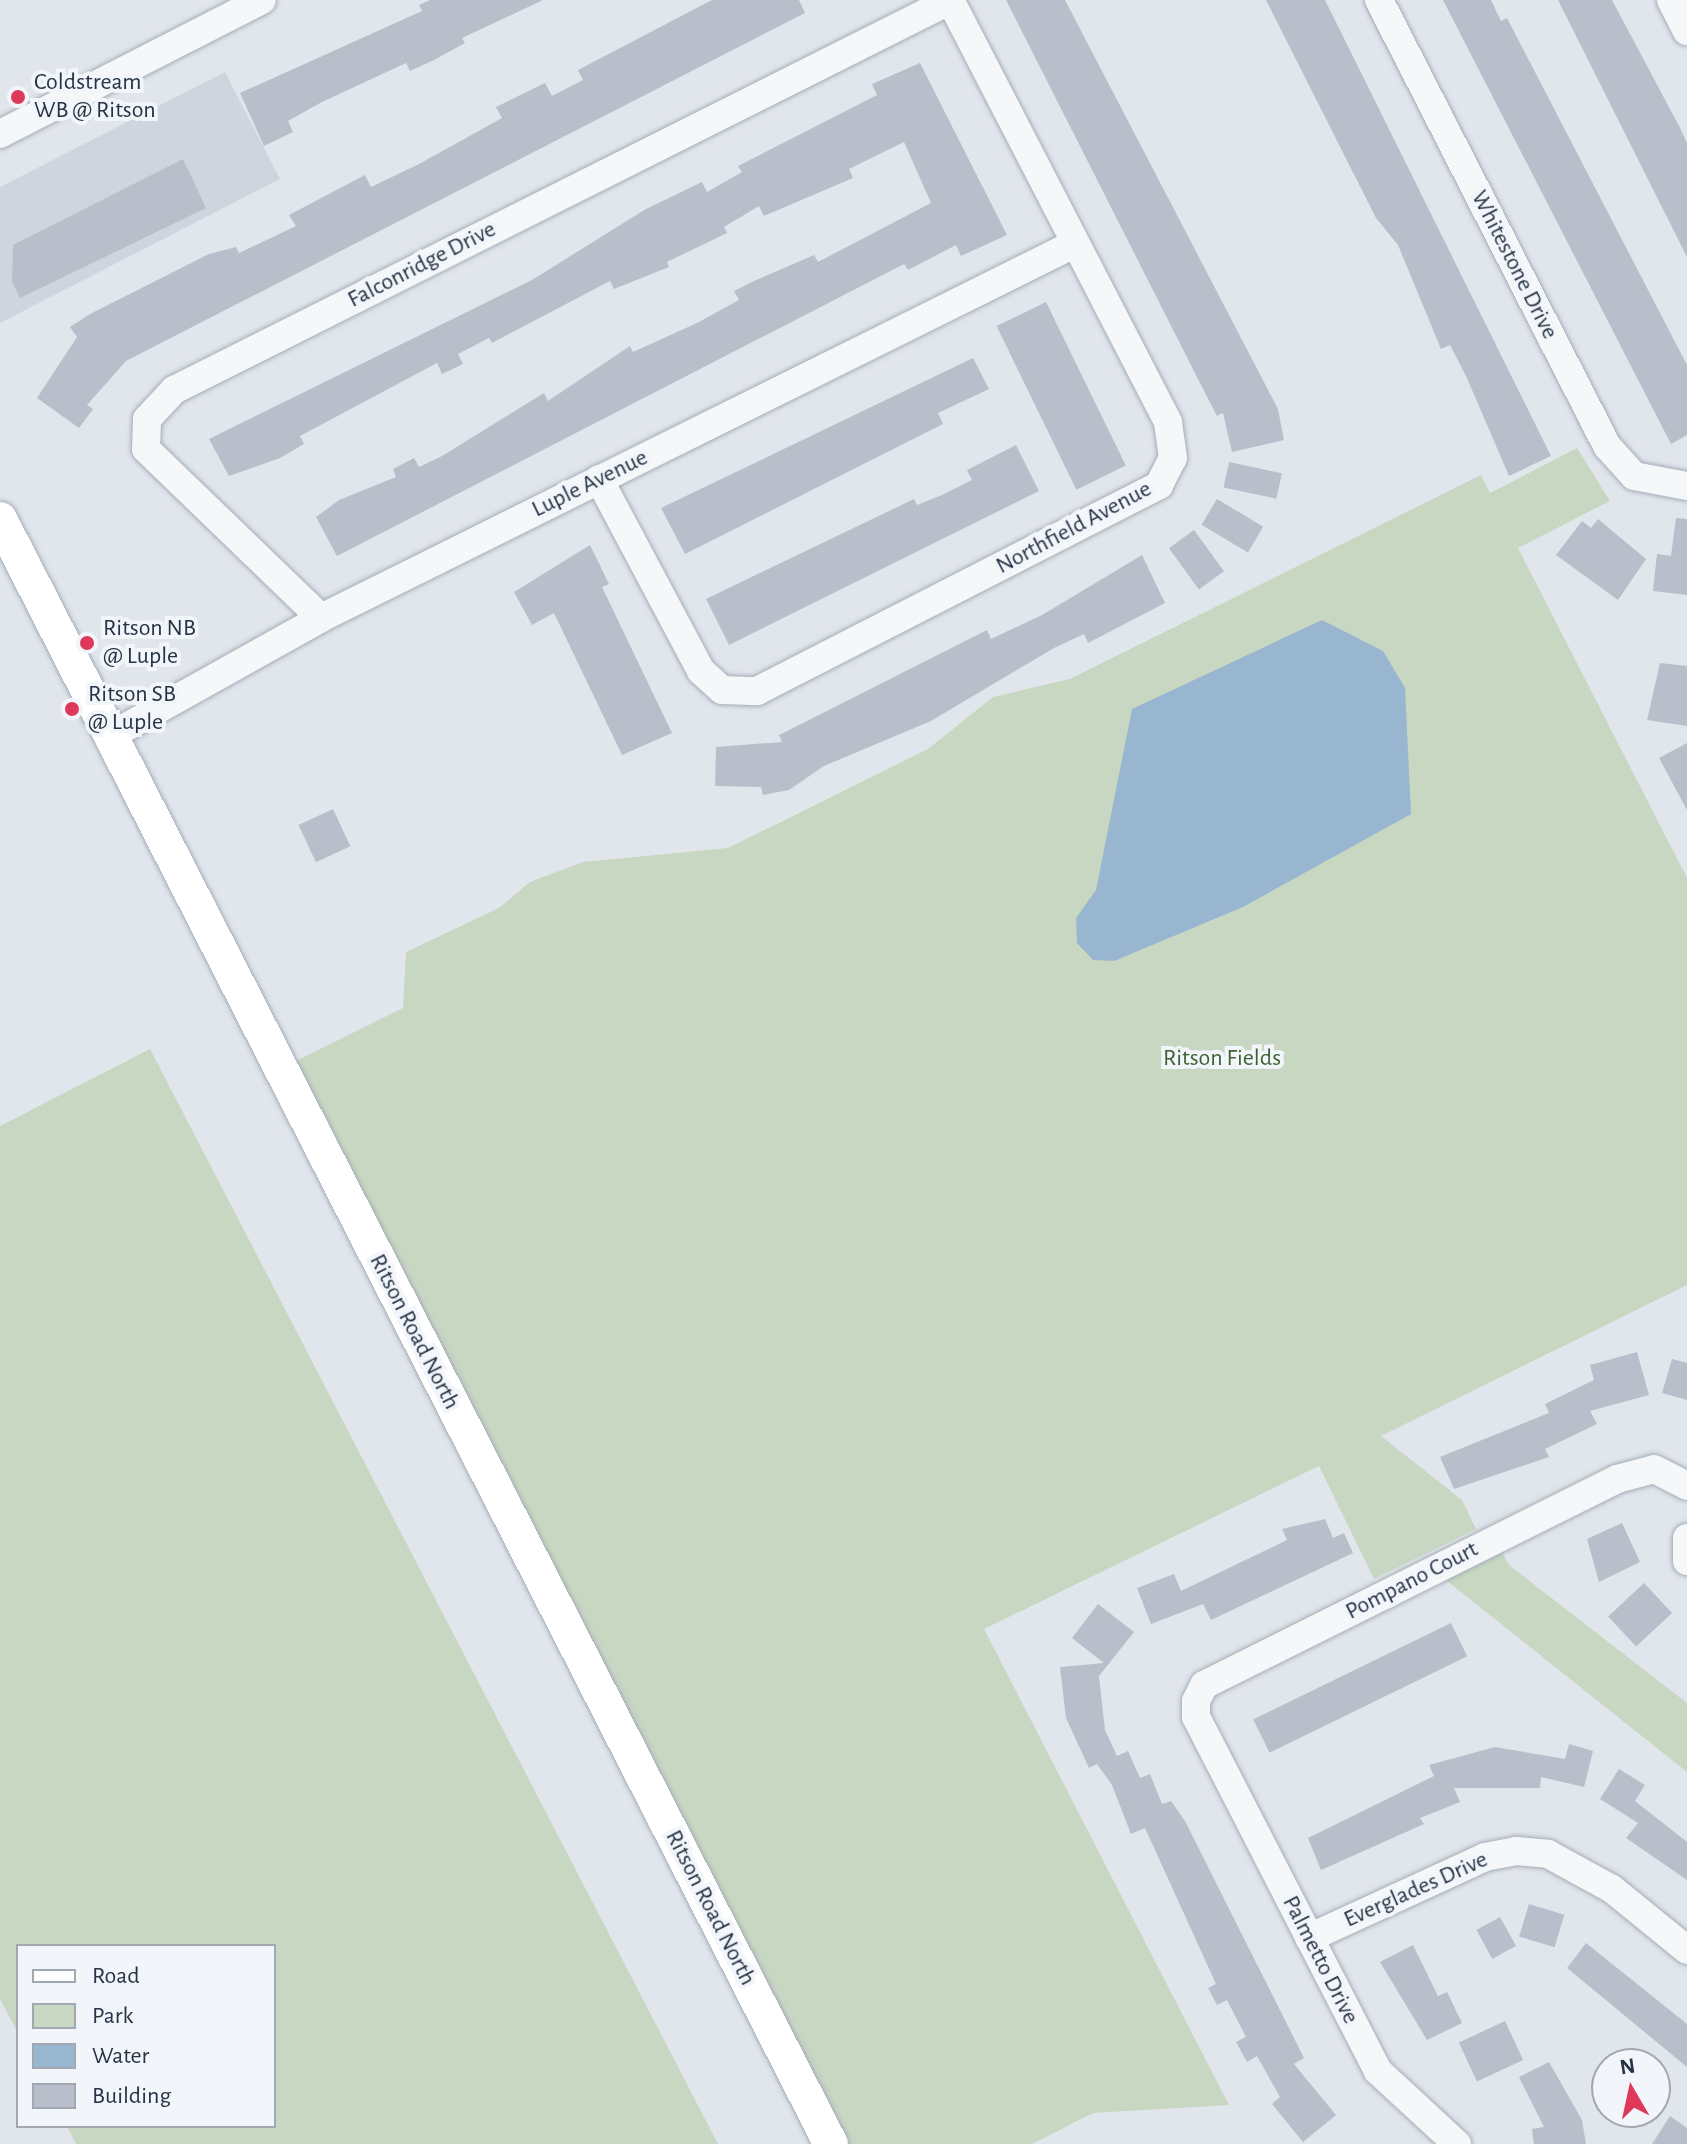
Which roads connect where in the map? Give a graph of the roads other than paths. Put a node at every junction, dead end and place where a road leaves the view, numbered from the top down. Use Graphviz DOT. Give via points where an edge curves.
graph roads {
  1 [pos="262,0"];
  2 [pos="950,0"];
  3 [pos="1379,0"];
  4 [pos="1671,0"];
  5 [pos="1687,31"];
  6 [pos="0,134"];
  7 [pos="1074,244"];
  8 [pos="599,479"];
  9 [pos="1687,486"];
  10 [pos="0,519"];
  11 [pos="321,618"];
  12 [pos="112,735"];
  13 [pos="1687,1486"];
  14 [pos="1687,1538"];
  15 [pos="1687,1561"];
  16 [pos="1214,1752"];
  17 [pos="1309,1938"];
  18 [pos="1687,1950"];
  19 [pos="831,2144"];
  20 [pos="1457,2144"];
  1 -- 6 [label="street"];
  2 -- 7 [label="street, Northfield Avenue"];
  2 -- 11 [label="street, Falconridge Drive" via="174,390 147,419 146,449"];
  3 -- 9 [label="street, Whitestone Drive" via="1607,446 1634,476"];
  4 -- 5 [label="street"];
  7 -- 8 [label="street, Luple Avenue"];
  7 -- 8 [label="street, Northfield Avenue" via="1168,422 1173,458 1159,485 757,691 722,690 701,671"];
  8 -- 11 [label="street, Luple Avenue"];
  10 -- 12 [label="main road, Ritson Road North"];
  11 -- 12 [label="street, Luple Avenue"];
  12 -- 19 [label="main road, Ritson Road North"];
  13 -- 16 [label="street, Pompano Court" via="1654,1469 1627,1474 1204,1685 1196,1717"];
  14 -- 15 [label="street"];
  16 -- 17 [label="street, Palmetto Drive"];
  17 -- 18 [label="street, Everglades Drive" via="1485,1857 1516,1851 1548,1854 1612,1889"];
  17 -- 20 [label="street, Palmetto Drive" via="1378,2071"];
}
